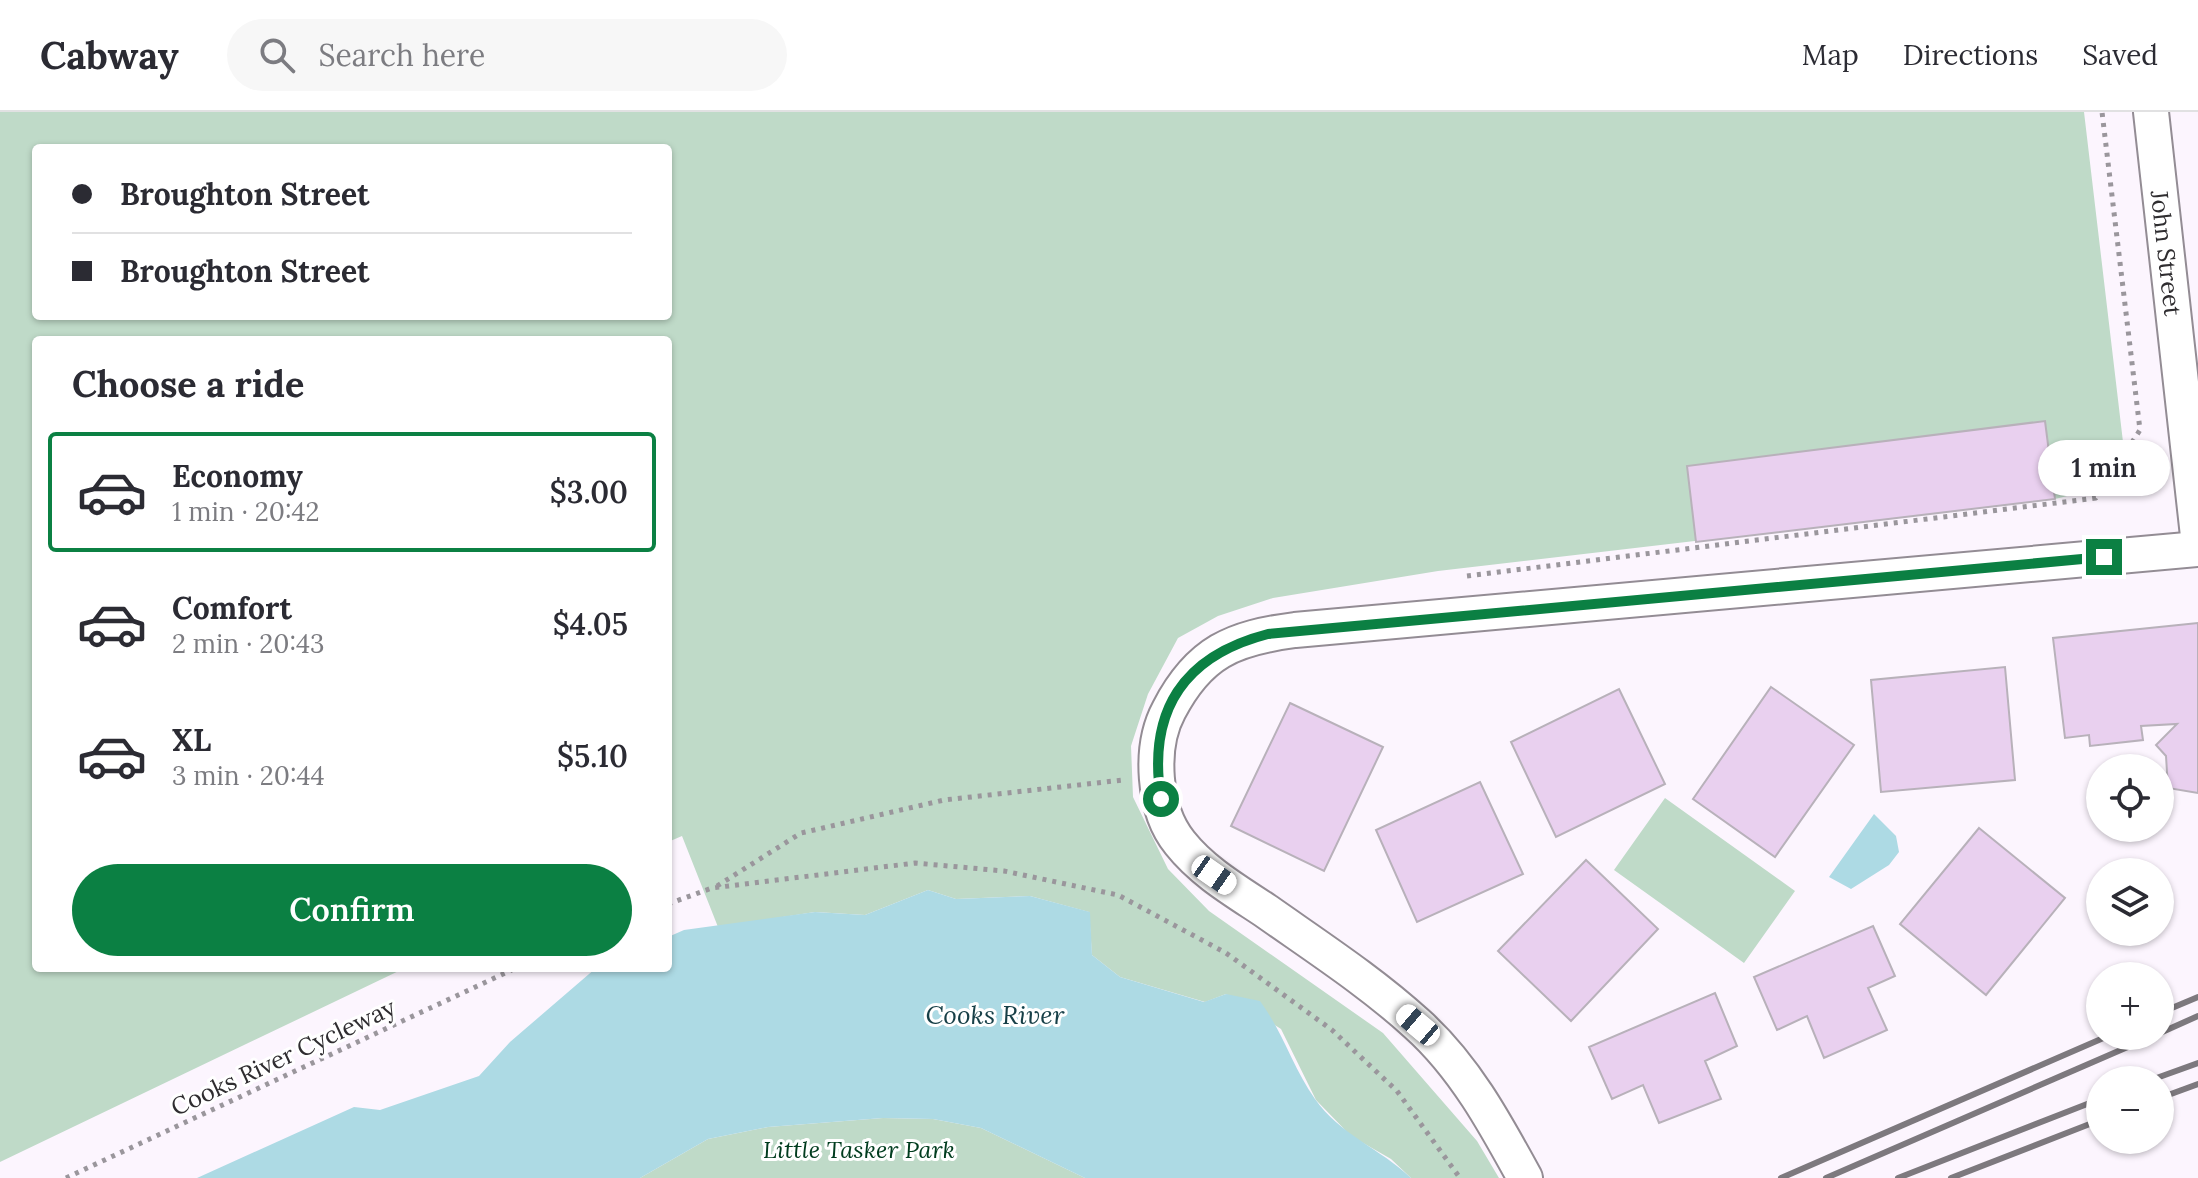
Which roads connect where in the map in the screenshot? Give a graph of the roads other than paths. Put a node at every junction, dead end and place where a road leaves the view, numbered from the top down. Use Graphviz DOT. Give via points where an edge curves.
graph roads {
  1 [pos="2151,112"];
  2 [pos="2198,536"];
  3 [pos="2198,549"];
  4 [pos="1525,1178"];
  1 -- 2 [label="street, John Street"];
  3 -- 4 [label="street" via="1268,634 1216,652 1196,668 1166,715 1157,773 1178,841 1214,875 1418,1025 1470,1086"];
}
